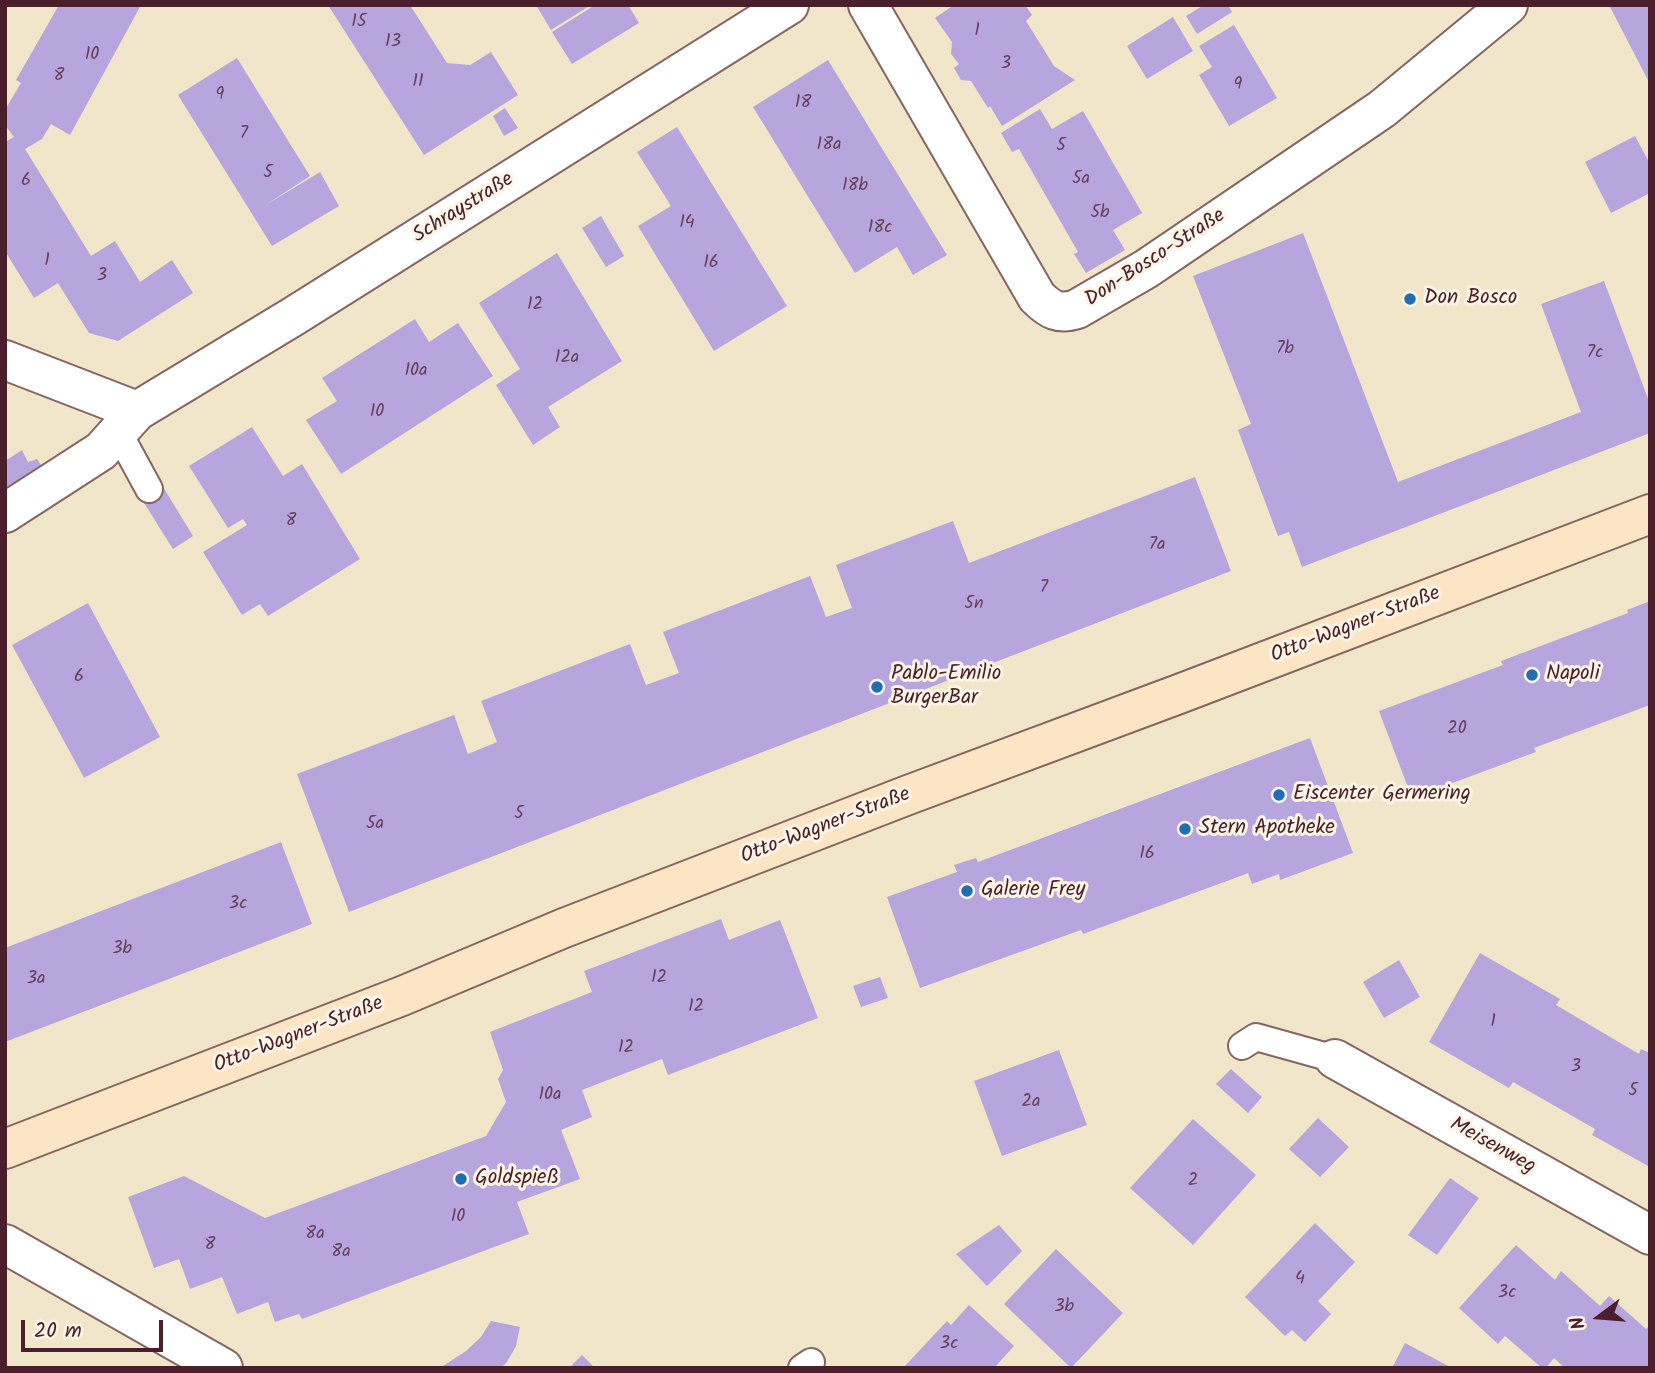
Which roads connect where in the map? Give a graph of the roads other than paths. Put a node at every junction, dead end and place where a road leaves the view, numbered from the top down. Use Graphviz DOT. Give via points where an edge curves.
graph roads {
  1 [pos="789,5"];
  2 [pos="868,5"];
  3 [pos="1508,5"];
  4 [pos="5,360"];
  5 [pos="123,427"];
  6 [pos="149,489"];
  7 [pos="5,513"];
  8 [pos="1650,514"];
  9 [pos="1242,1046"];
  10 [pos="1335,1059"];
  11 [pos="5,1149"];
  12 [pos="1650,1235"];
  13 [pos="5,1244"];
  14 [pos="223,1368"];
  1 -- 5 [label="street, Schraystraße"];
  2 -- 3 [label="street, Don-Bosco-Straße" via="1037,297 1055,312 1067,312 1146,269 1382,108"];
  4 -- 5 [label="street"];
  5 -- 6 [label="lane"];
  5 -- 7 [label="street, Schraystraße" via="101,451"];
  8 -- 11 [label="street, Otto-Wagner-Straße" via="908,795"];
  9 -- 10 [label="lane" via="1256,1037"];
  10 -- 12 [label="street, Meisenweg"];
  13 -- 14 [label="street"];
}
